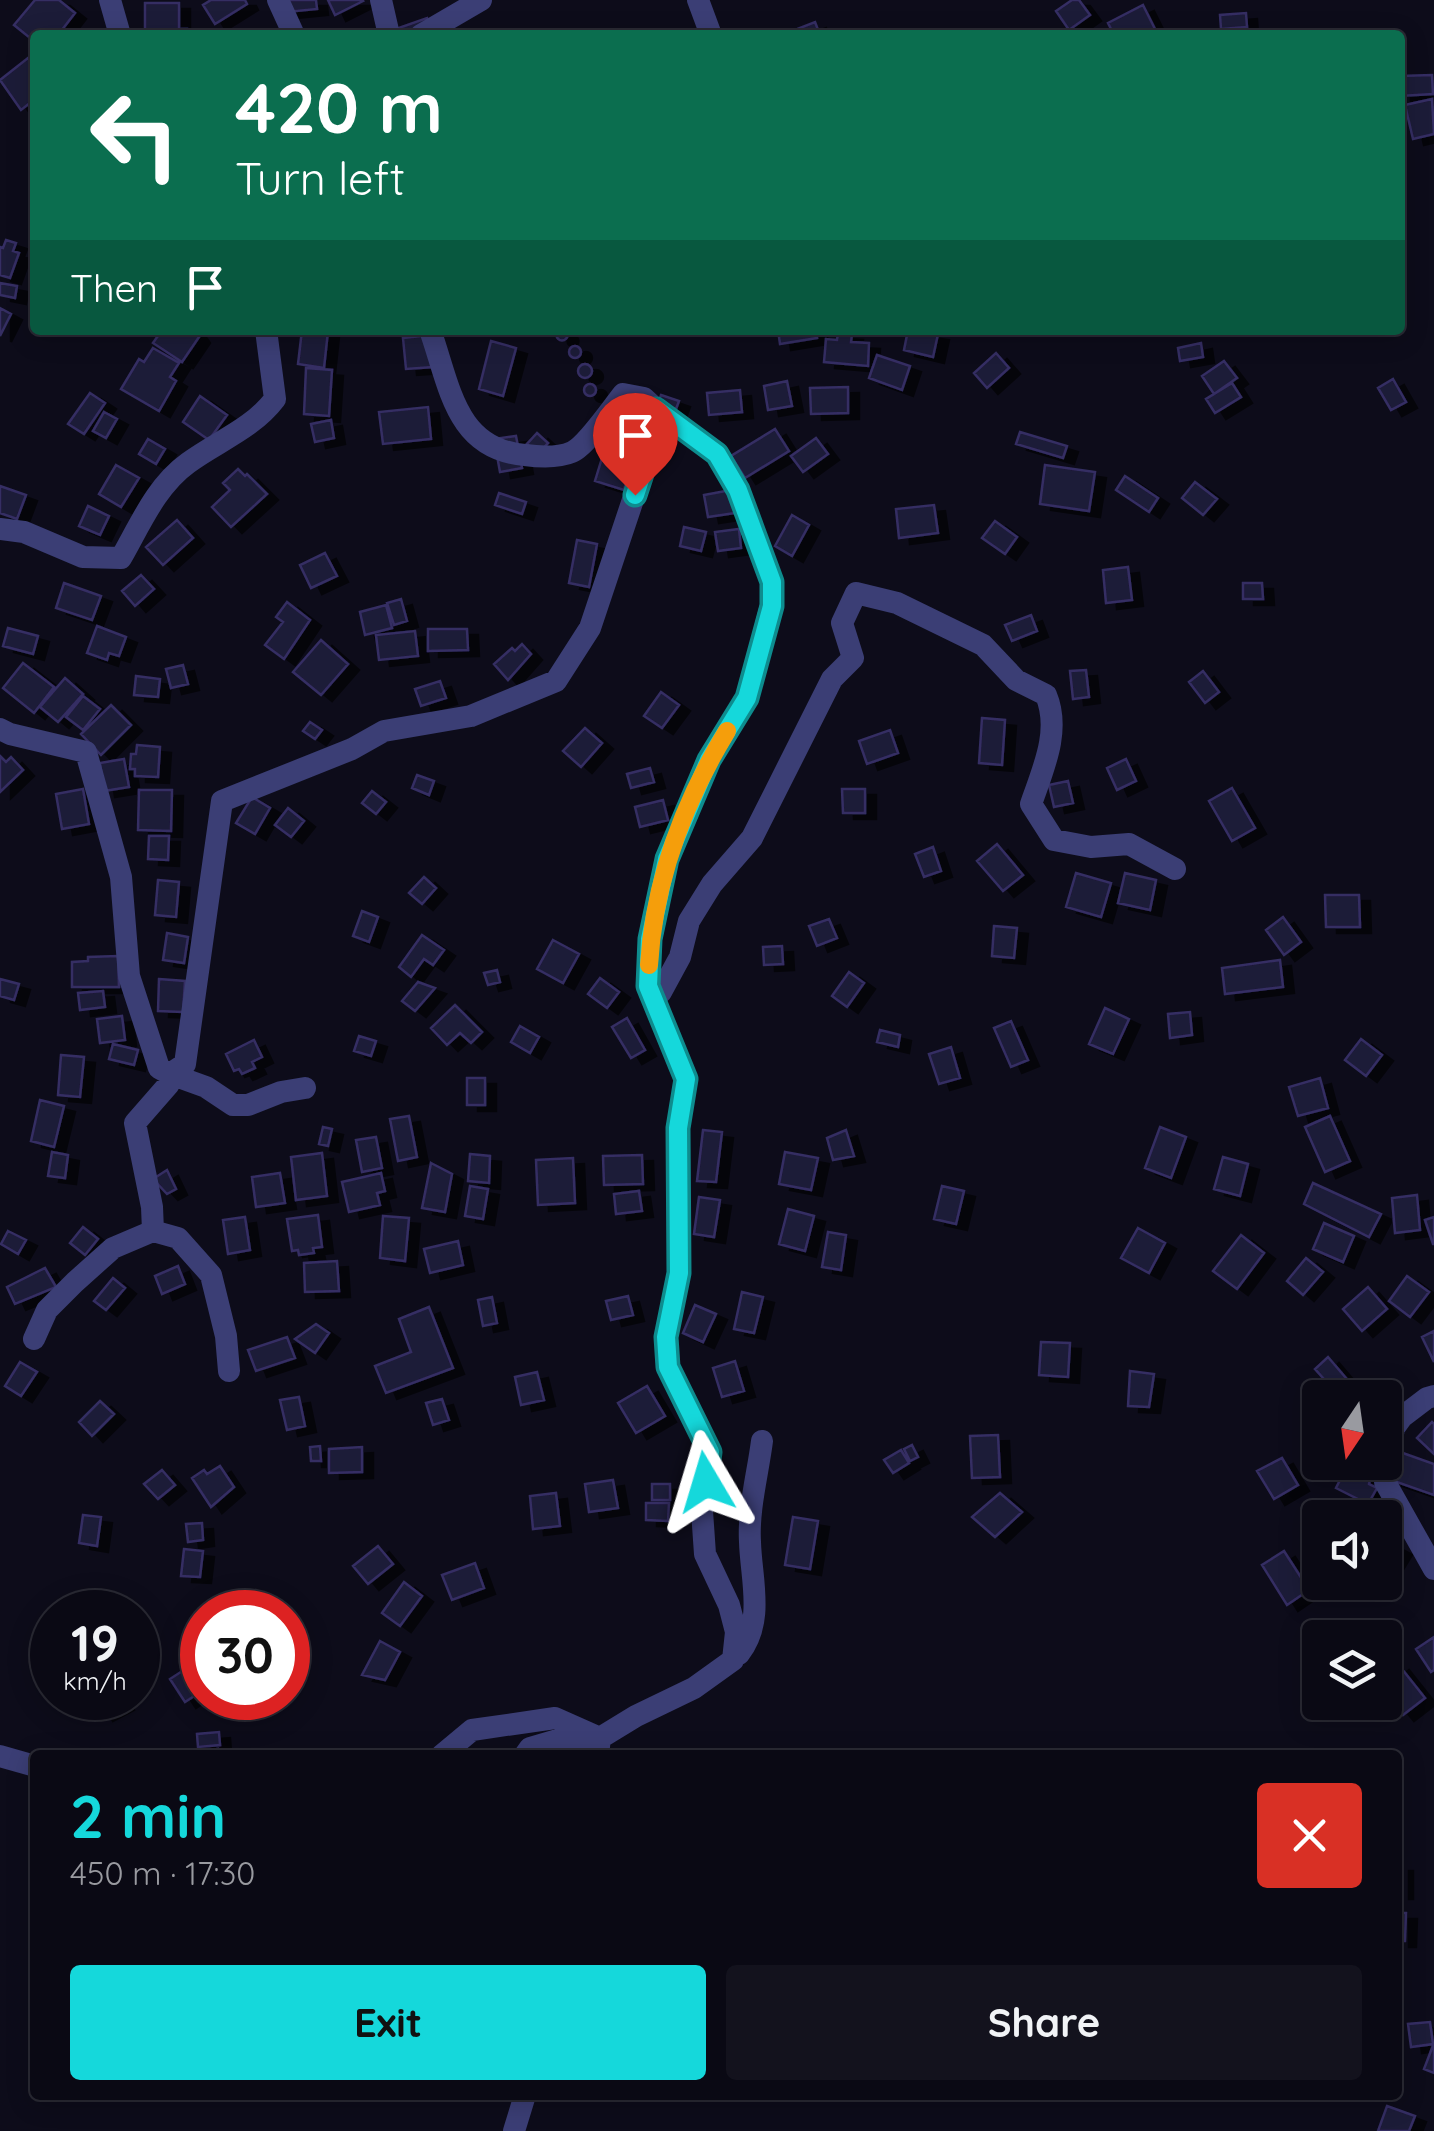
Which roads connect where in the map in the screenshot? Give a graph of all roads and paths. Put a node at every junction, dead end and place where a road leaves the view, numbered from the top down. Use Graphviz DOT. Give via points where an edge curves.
graph roads {
  1 [pos="110,0"];
  2 [pos="278,0"];
  3 [pos="381,0"];
  4 [pos="481,0"];
  5 [pos="698,0"];
  6 [pos="119,30"];
  7 [pos="292,30"];
  8 [pos="388,30"];
  9 [pos="430,30"];
  10 [pos="709,30"];
  11 [pos="267,335"];
  12 [pos="432,335"];
  13 [pos="656,409"];
  14 [pos="0,529"];
  15 [pos="0,729"];
  16 [pos="1175,868"];
  17 [pos="652,994"];
  18 [pos="170,1074"];
  19 [pos="304,1088"];
  20 [pos="153,1231"];
  21 [pos="34,1339"];
  22 [pos="229,1371"];
  23 [pos="1434,1396"];
  24 [pos="762,1441"];
  25 [pos="1434,1568"];
  26 [pos="733,1660"];
  27 [pos="599,1747"];
  28 [pos="448,1750"];
  29 [pos="529,1750"];
  30 [pos="0,1756"];
  31 [pos="30,1765"];
  32 [pos="523,2100"];
  33 [pos="514,2131"];
  1 -- 6 [label="street"];
  2 -- 7 [label="street"];
  3 -- 8 [label="street"];
  4 -- 9 [label="street"];
  5 -- 10 [label="street"];
  11 -- 14 [label="street" via="275,399 259,420 163,486 121,558 83,556"];
  12 -- 13 [label="street" via="461,418 478,441 505,454 574,452 623,394 644,398"];
  13 -- 17 [label="street" via="717,454 738,490 772,582 772,606 747,698 709,760 667,859 650,939"];
  13 -- 18 [label="street" via="657,428 590,628 556,681 471,716 384,731 222,801 186,1064"];
  15 -- 18 [label="street" via="86,752 121,877 130,976 159,1068"];
  16 -- 17 [label="street" via="1129,844 1090,847 1054,840 1031,804 1049,750 1053,711 1046,695 1016,680 983,645 896,602 856,593 842,623 854,658 832,679 752,838 712,884 661,992"];
  17 -- 26 [label="street" via="686,1079 678,1128 679,1273 666,1337 668,1367 710,1452 702,1512 705,1554 730,1604"];
  18 -- 19 [label="street" via="233,1105"];
  18 -- 20 [label="street" via="135,1124"];
  20 -- 21 [label="street" via="114,1248 75,1282 48,1310"];
  20 -- 22 [label="street" via="178,1238 211,1275"];
  23 -- 25 [label="street" via="1394,1428 1385,1482"];
  24 -- 26 [label="street" via="749,1540 754,1620"];
  26 -- 27 [label="street" via="636,1716"];
  27 -- 28 [label="street" via="555,1718 472,1730"];
  27 -- 29 [label="street" via="564,1738"];
  30 -- 31 [label="street"];
  32 -- 33 [label="street"];
}
